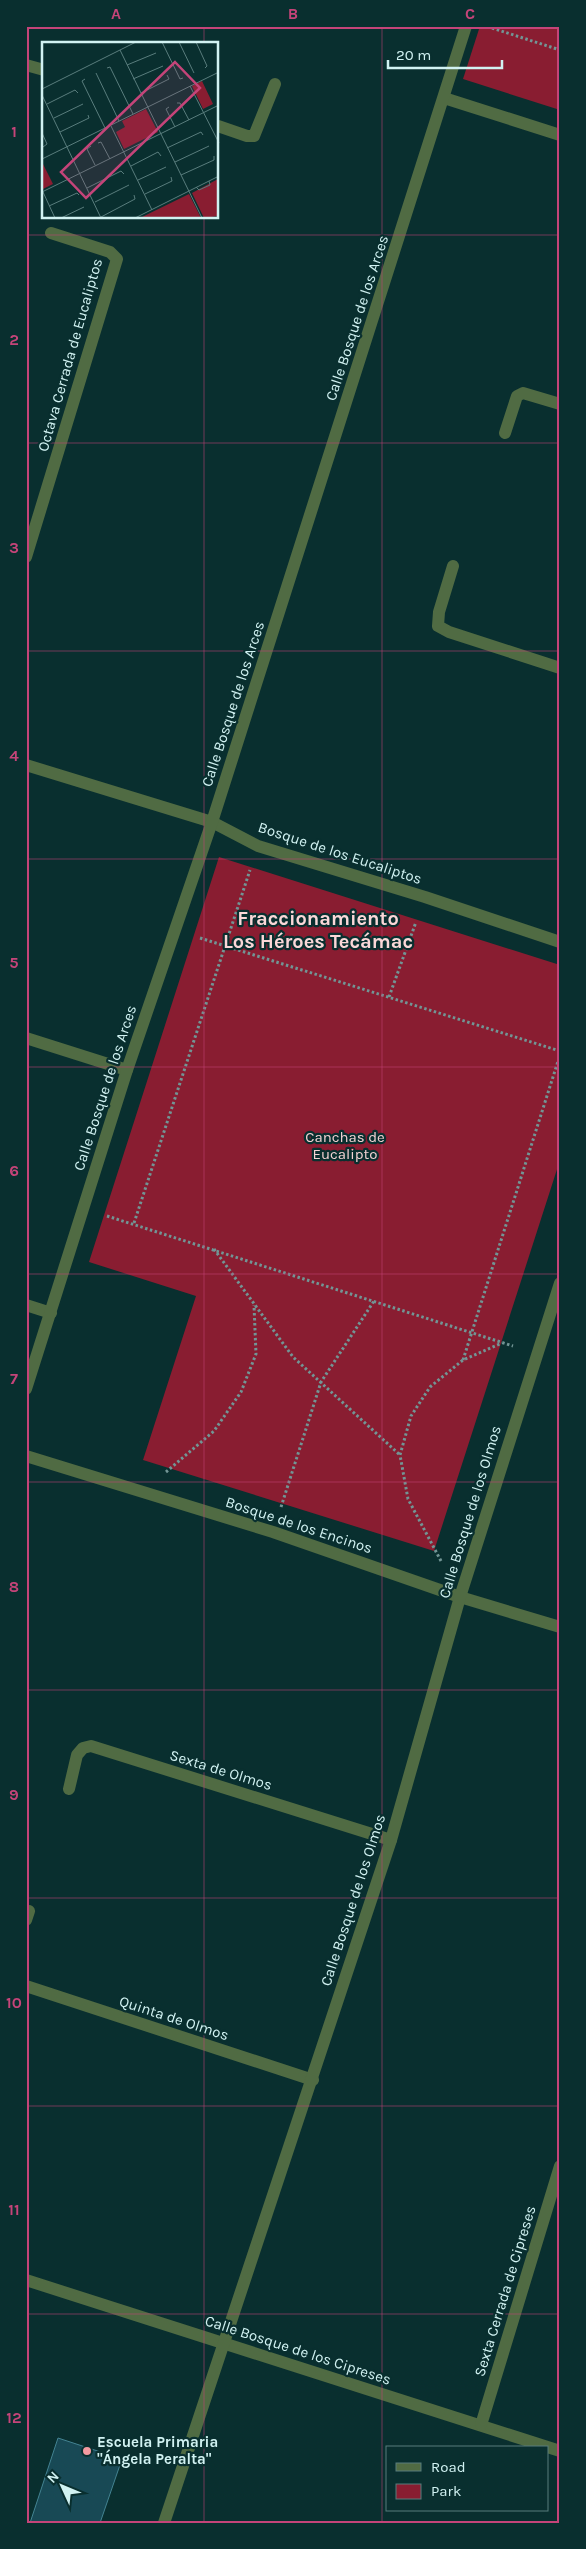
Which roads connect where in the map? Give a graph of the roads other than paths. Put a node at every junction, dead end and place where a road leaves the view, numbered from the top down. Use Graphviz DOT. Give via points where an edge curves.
graph roads {
  1 [pos="466,26"];
  2 [pos="26,65"];
  3 [pos="42,69"];
  4 [pos="274,84"];
  5 [pos="444,98"];
  6 [pos="219,126"];
  7 [pos="560,136"];
  8 [pos="51,233"];
  9 [pos="560,404"];
  10 [pos="505,433"];
  11 [pos="26,557"];
  12 [pos="453,566"];
  13 [pos="560,668"];
  14 [pos="26,765"];
  15 [pos="212,822"];
  16 [pos="560,942"];
  17 [pos="26,1038"];
  18 [pos="127,1070"];
  19 [pos="560,1283"];
  20 [pos="26,1305"];
  21 [pos="51,1313"];
  22 [pos="26,1389"];
  23 [pos="26,1456"];
  24 [pos="460,1597"];
  25 [pos="560,1627"];
  26 [pos="69,1789"];
  27 [pos="391,1840"];
  28 [pos="26,1986"];
  29 [pos="313,2080"];
  30 [pos="560,2166"];
  31 [pos="26,2280"];
  32 [pos="224,2344"];
  33 [pos="481,2425"];
  34 [pos="542,2446"];
  35 [pos="548,2448"];
  36 [pos="560,2452"];
  37 [pos="164,2523"];
  1 -- 5 [label="street, Calle Bosque de los Arces"];
  2 -- 3 [label="street"];
  4 -- 6 [label="street" via="254,136"];
  5 -- 7 [label="street"];
  5 -- 15 [label="street, Calle Bosque de los Arces"];
  8 -- 11 [label="street, Octava Cerrada de Eucaliptos" via="110,252 117,259"];
  9 -- 10 [label="street" via="523,393 517,396"];
  12 -- 13 [label="street" via="438,626"];
  14 -- 15 [label="street, Bosque de los Eucaliptos"];
  15 -- 16 [label="street, Bosque de los Eucaliptos" via="258,846"];
  15 -- 18 [label="street, Calle Bosque de los Arces"];
  17 -- 18 [label="street"];
  18 -- 21 [label="street, Calle Bosque de los Arces"];
  19 -- 24 [label="street, Calle Bosque de los Olmos"];
  20 -- 21 [label="street"];
  21 -- 22 [label="street, Calle Bosque de los Arces"];
  23 -- 24 [label="street, Bosque de los Encinos" via="273,1532"];
  24 -- 25 [label="street, Bosque de los Encinos"];
  24 -- 27 [label="street, Calle Bosque de los Olmos"];
  26 -- 27 [label="street, Sexta de Olmos" via="77,1755 83,1748 91,1746"];
  27 -- 29 [label="street, Calle Bosque de los Olmos"];
  28 -- 29 [label="street, Quinta de Olmos"];
  29 -- 32 [label="street, Calle Bosque de los Olmos"];
  30 -- 33 [label="street, Sexta Cerrada de Cipreses"];
  31 -- 32 [label="street, Calle Bosque de los Cipreses"];
  32 -- 33 [label="street, Calle Bosque de los Cipreses"];
  32 -- 37 [label="street, Calle Bosque de los Olmos"];
  33 -- 34 [label="street, Calle Bosque de los Cipreses"];
  35 -- 36 [label="street, Calle Bosque de los Cipreses"];
}
